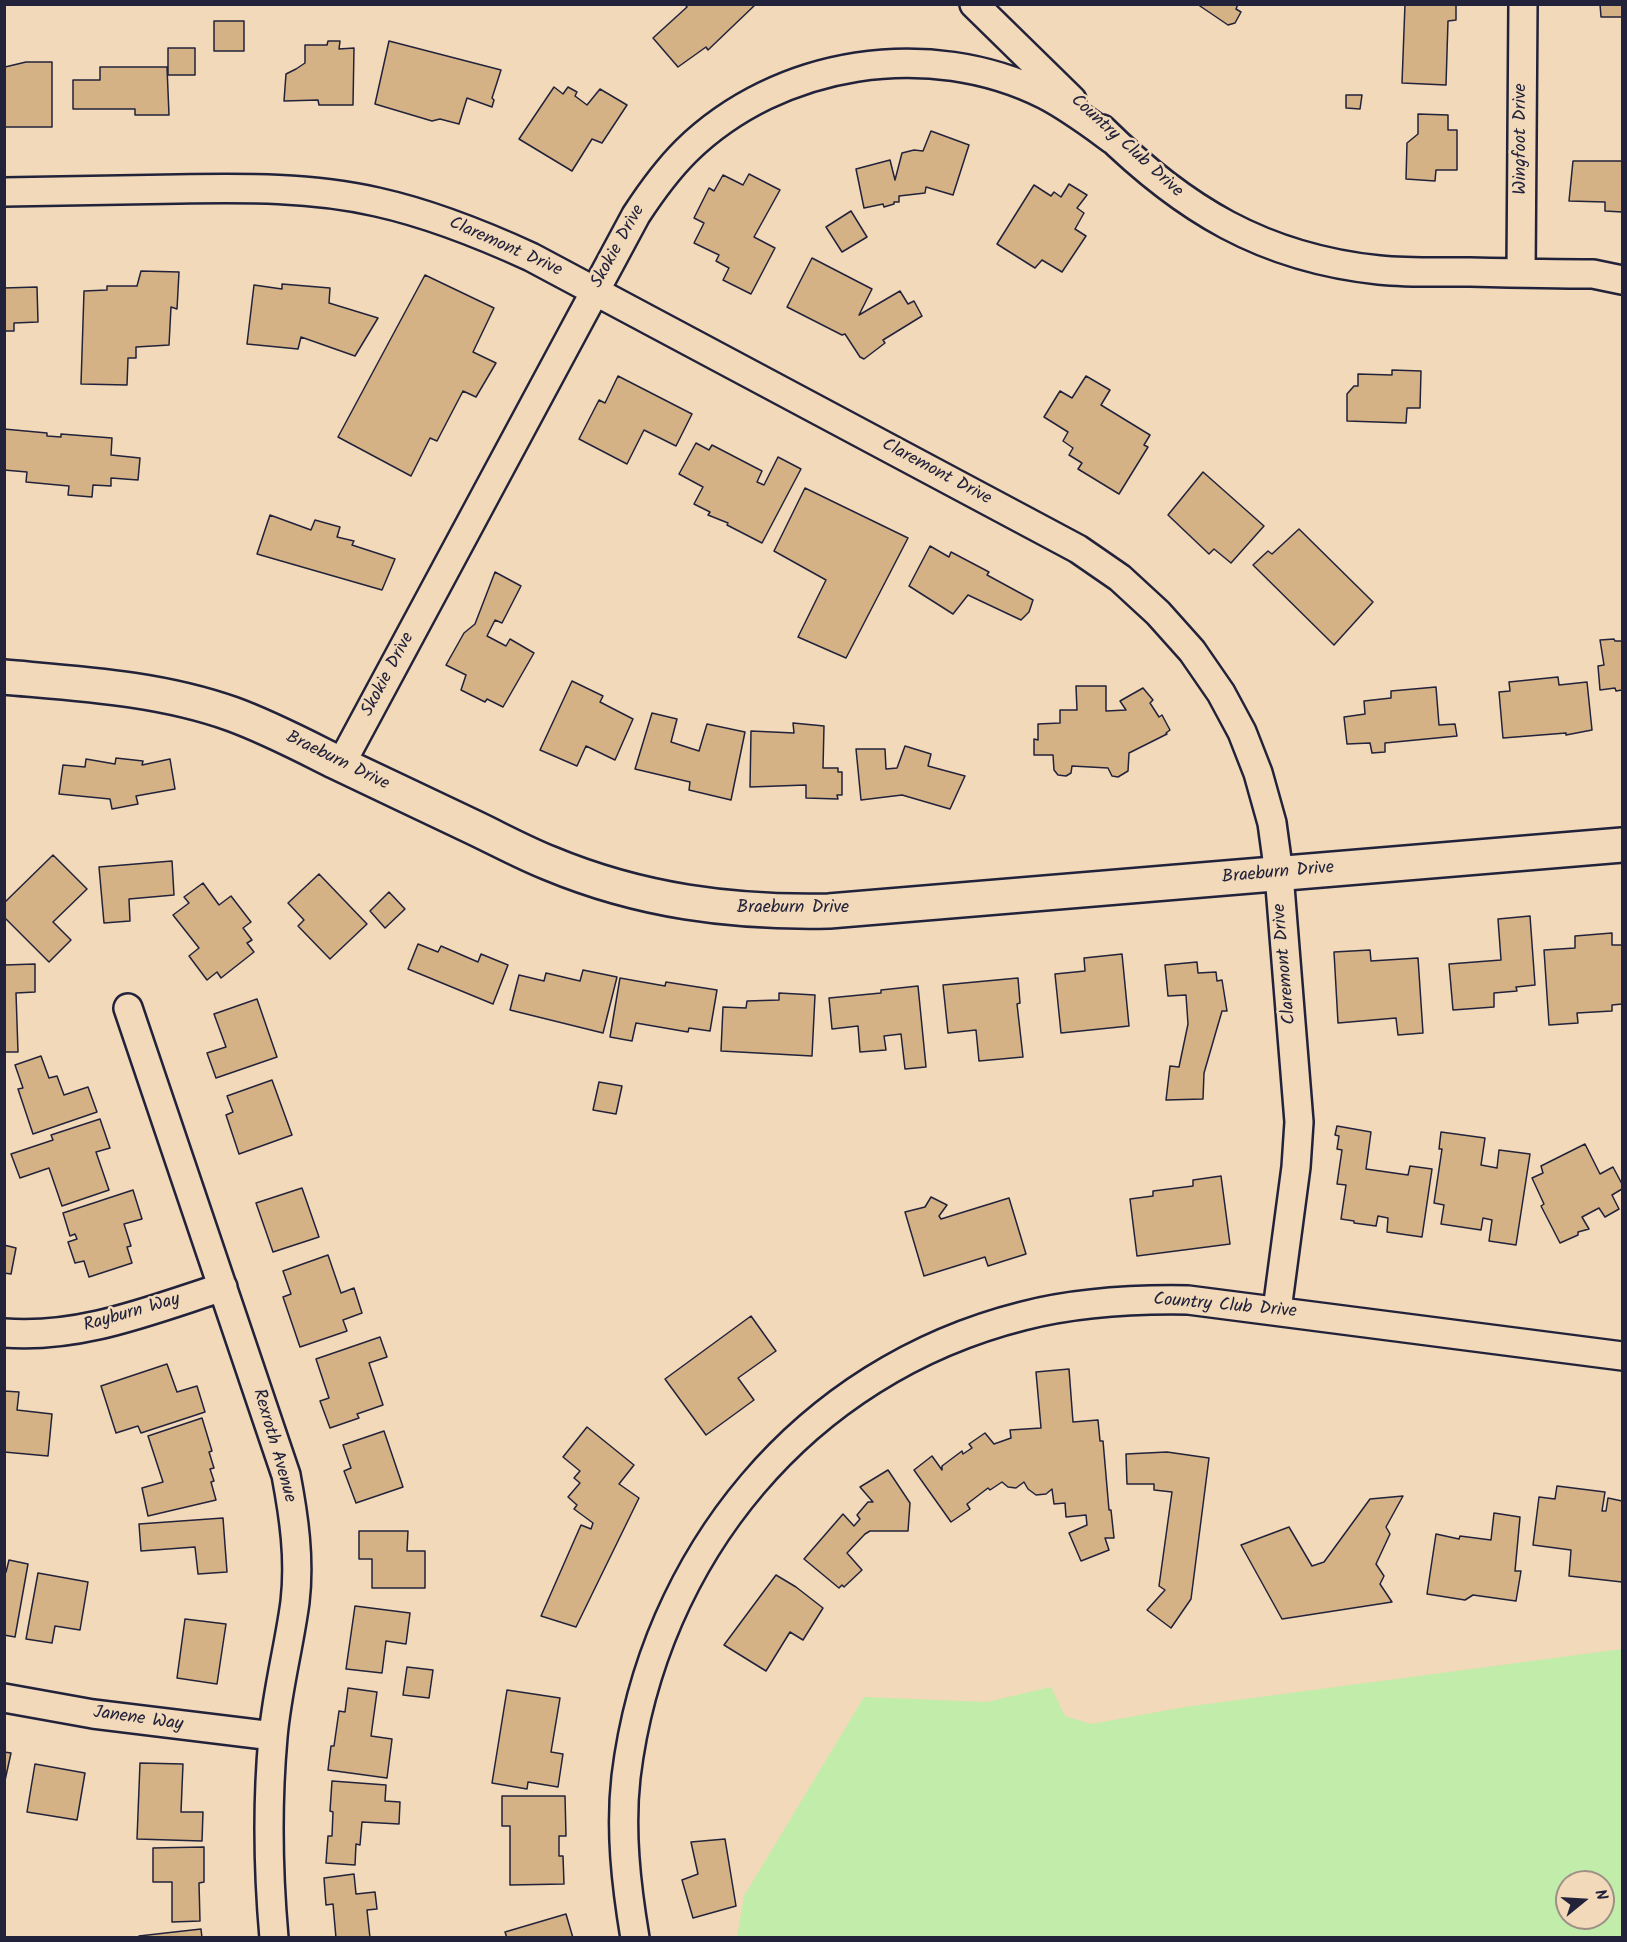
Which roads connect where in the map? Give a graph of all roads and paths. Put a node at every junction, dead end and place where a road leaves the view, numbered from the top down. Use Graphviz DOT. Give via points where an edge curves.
graph roads {
  1 [pos="974,4"];
  2 [pos="1523,4"];
  3 [pos="1113,140"];
  4 [pos="4,192"];
  5 [pos="1521,273"];
  6 [pos="1623,280"];
  7 [pos="595,290"];
  8 [pos="4,677"];
  9 [pos="341,764"];
  10 [pos="1623,845"];
  11 [pos="1279,874"];
  12 [pos="128,1008"];
  13 [pos="223,1287"];
  14 [pos="1277,1310"];
  15 [pos="4,1333"];
  16 [pos="1623,1356"];
  17 [pos="4,1698"];
  18 [pos="273,1736"];
  19 [pos="274,1938"];
  20 [pos="635,1938"];
  1 -- 3 [label="street, Country Club Drive"];
  2 -- 5 [label="street, Wingfoot Drive"];
  3 -- 5 [label="street, Country Club Drive" via="1194,207 1239,232 1287,251 1380,270"];
  3 -- 7 [label="street, Skokie Drive" via="1044,95 1003,78 966,69 928,63 884,63 840,69 798,81 720,122 687,150 657,183"];
  4 -- 7 [label="street, Claremont Drive" via="256,188 322,192 430,216 481,234"];
  5 -- 6 [label="street, Country Club Drive" via="1593,274"];
  7 -- 9 [label="street, Skokie Drive"];
  7 -- 11 [label="street, Claremont Drive" via="1077,549 1120,578 1192,651 1242,732 1272,823"];
  8 -- 9 [label="street, Braeburn Drive" via="127,688 180,699 233,715"];
  9 -- 11 [label="street, Braeburn Drive" via="550,864 612,886 719,908 829,911"];
  10 -- 11 [label="street, Braeburn Drive"];
  11 -- 14 [label="street, Claremont Drive" via="1299,1122"];
  12 -- 13 [label="street, Rexroth Avenue"];
  13 -- 15 [label="street, Rayburn Way" via="112,1323 70,1331"];
  13 -- 18 [label="street, Rexroth Avenue" via="285,1475 294,1517 295,1601"];
  14 -- 16 [label="street, Country Club Drive"];
  14 -- 20 [label="street, Country Club Drive" via="1188,1300 1133,1299 1023,1316 919,1354 870,1382 825,1414 776,1458 707,1544 661,1635 643,1688 626,1779 624,1834"];
  17 -- 18 [label="street, Janene Way" via="93,1714"];
  18 -- 19 [label="street, Rexroth Avenue" via="268,1813"];
}
